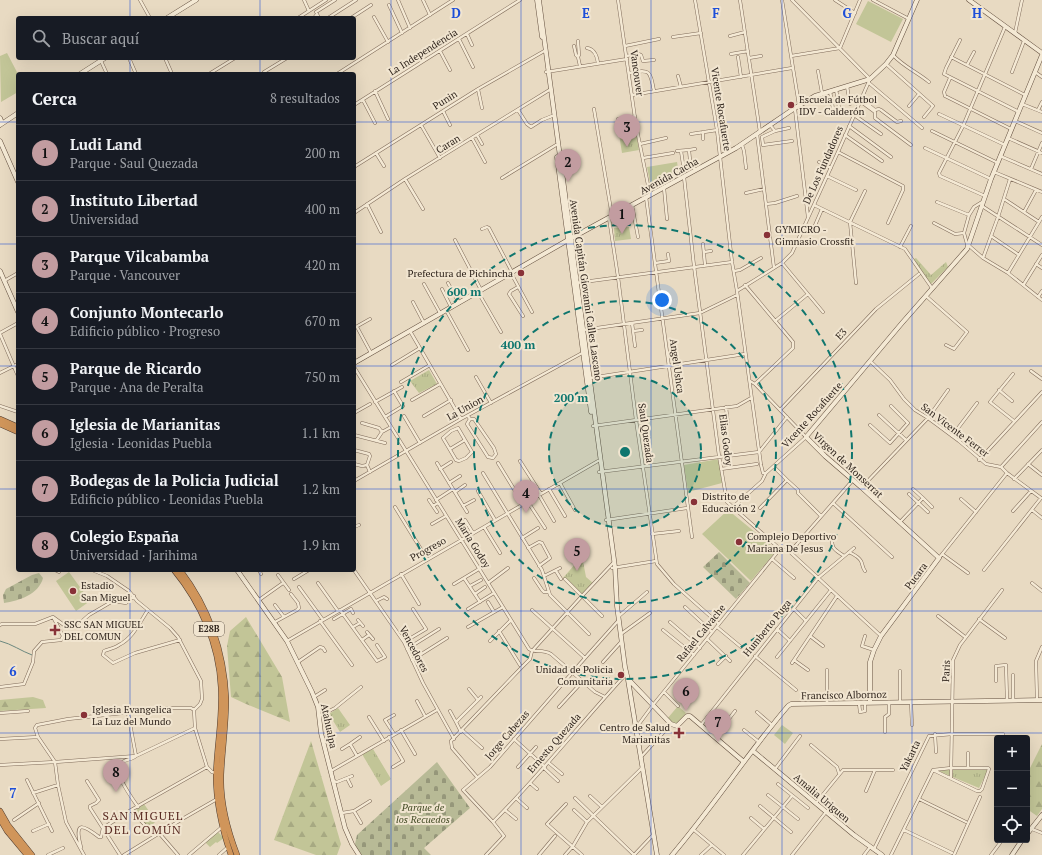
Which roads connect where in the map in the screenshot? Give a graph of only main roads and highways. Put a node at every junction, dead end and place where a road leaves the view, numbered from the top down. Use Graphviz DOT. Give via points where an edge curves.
graph roads {
  1 [pos="0,419"];
  2 [pos="0,424"];
  3 [pos="16,426"];
  4 [pos="16,431"];
  5 [pos="176,572"];
  6 [pos="181,572"];
  7 [pos="0,811"];
  8 [pos="0,819"];
  9 [pos="27,855"];
  10 [pos="32,855"];
  11 [pos="231,855"];
  12 [pos="237,855"];
  1 -- 3 [label="highway"];
  2 -- 4 [label="highway"];
  5 -- 11 [label="highway, E28B" via="199,606 216,653 222,696 216,774 217,799"];
  6 -- 12 [label="highway, E28B" via="204,608 213,628 222,662 226,701 221,788 226,818"];
  7 -- 10 [label="highway"];
  8 -- 9 [label="highway"];
}
